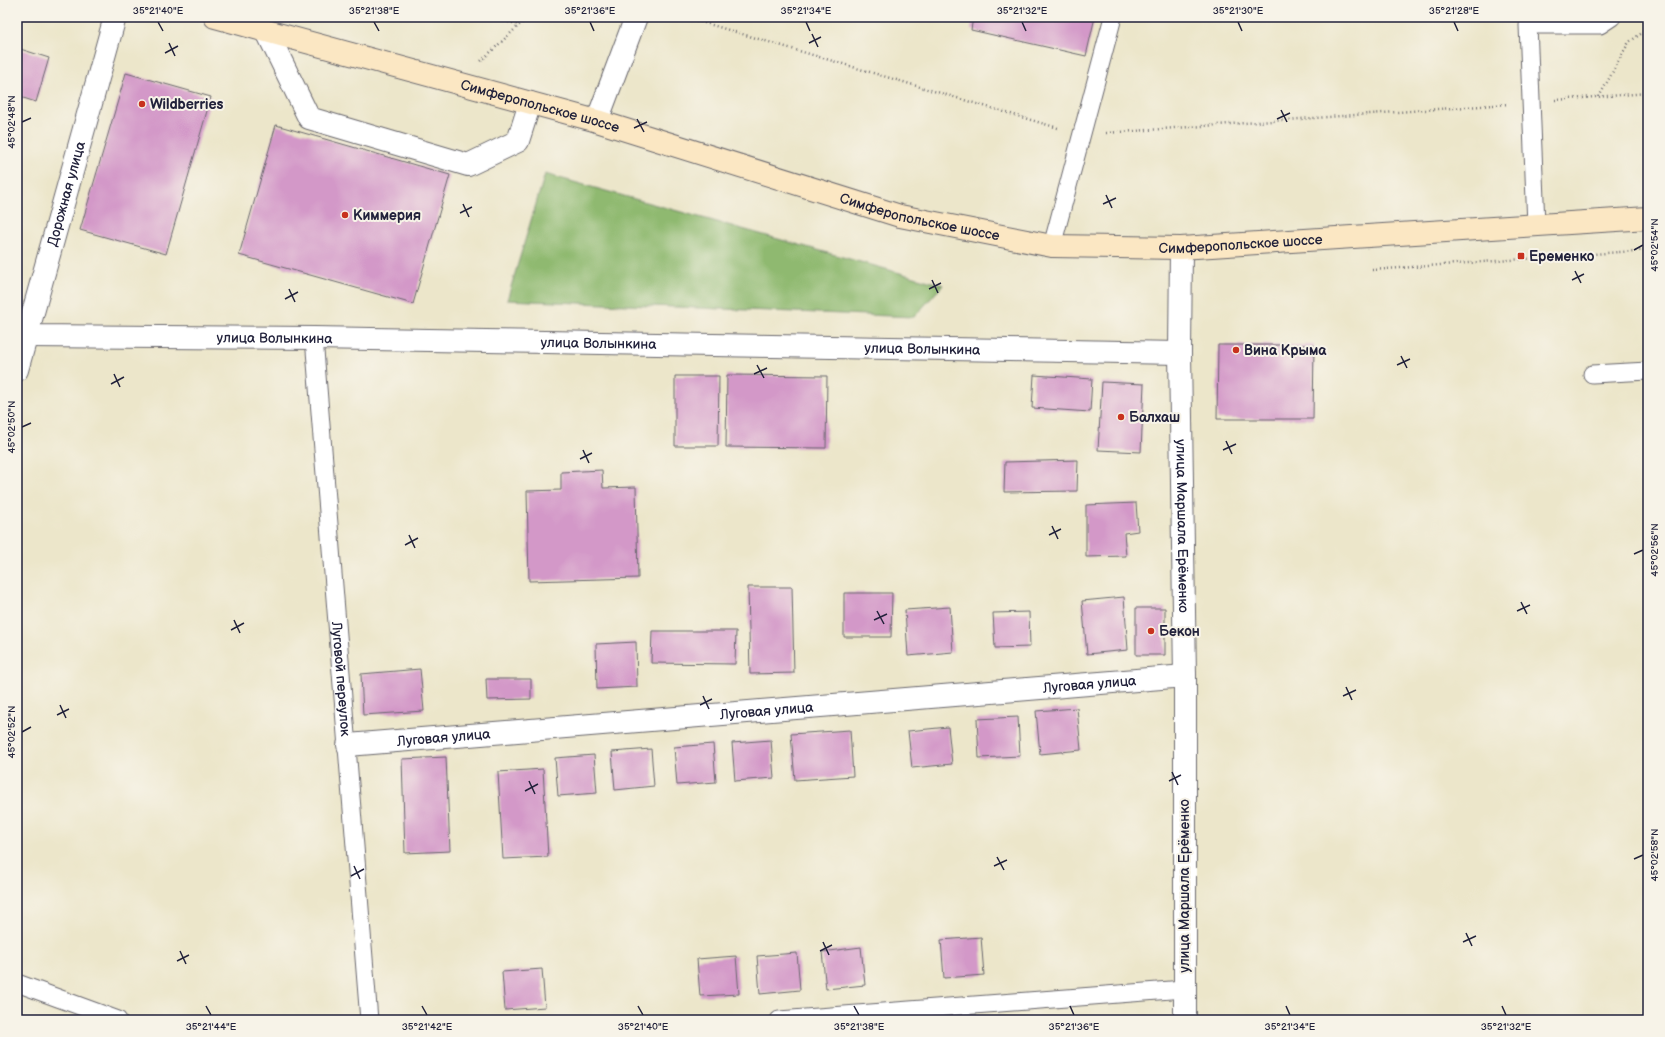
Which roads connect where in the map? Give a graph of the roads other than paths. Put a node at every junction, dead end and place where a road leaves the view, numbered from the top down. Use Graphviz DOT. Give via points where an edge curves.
graph roads {
  1 [pos="115,17"];
  2 [pos="215,17"];
  3 [pos="636,17"];
  4 [pos="1112,17"];
  5 [pos="1612,17"];
  6 [pos="267,32"];
  7 [pos="530,103"];
  8 [pos="597,121"];
  9 [pos="1648,218"];
  10 [pos="1536,225"];
  11 [pos="1052,246"];
  12 [pos="1181,248"];
  13 [pos="22,334"];
  14 [pos="314,338"];
  15 [pos="1180,353"];
  16 [pos="17,370"];
  17 [pos="1648,371"];
  18 [pos="1592,374"];
  19 [pos="1185,676"];
  20 [pos="348,746"];
  21 [pos="17,983"];
  22 [pos="1184,989"];
  23 [pos="118,1020"];
  24 [pos="369,1020"];
  25 [pos="779,1020"];
  26 [pos="1185,1020"];
  1 -- 13 [label="street, Дорожная улица"];
  2 -- 6 [label="main road, Симферопольское шоссе"];
  3 -- 8 [label="street"];
  4 -- 11 [label="lane"];
  5 -- 10 [label="lane" via="1600,25 1528,25"];
  6 -- 7 [label="main road, Симферопольское шоссе"];
  6 -- 7 [label="street" via="310,118 468,165 518,141"];
  7 -- 8 [label="main road, Симферопольское шоссе"];
  8 -- 11 [label="main road, Симферопольское шоссе" via="900,216"];
  9 -- 10 [label="main road, Симферопольское шоссе"];
  10 -- 12 [label="main road, Симферопольское шоссе"];
  11 -- 12 [label="main road, Симферопольское шоссе"];
  12 -- 15 [label="street, улица Маршала Ерёменко"];
  13 -- 14 [label="street, улица Волынкина"];
  13 -- 16 [label="street, Дорожная улица"];
  14 -- 15 [label="street, улица Волынкина"];
  14 -- 20 [label="lane, Луговой переулок"];
  15 -- 19 [label="street, улица Маршала Ерёменко"];
  17 -- 18 [label="lane"];
  19 -- 20 [label="street, Луговая улица"];
  19 -- 22 [label="street, улица Маршала Ерёменко"];
  20 -- 24 [label="lane, Луговой переулок"];
  21 -- 23 [label="lane"];
  22 -- 25 [label="lane"];
  22 -- 26 [label="street, улица Маршала Ерёменко"];
}
